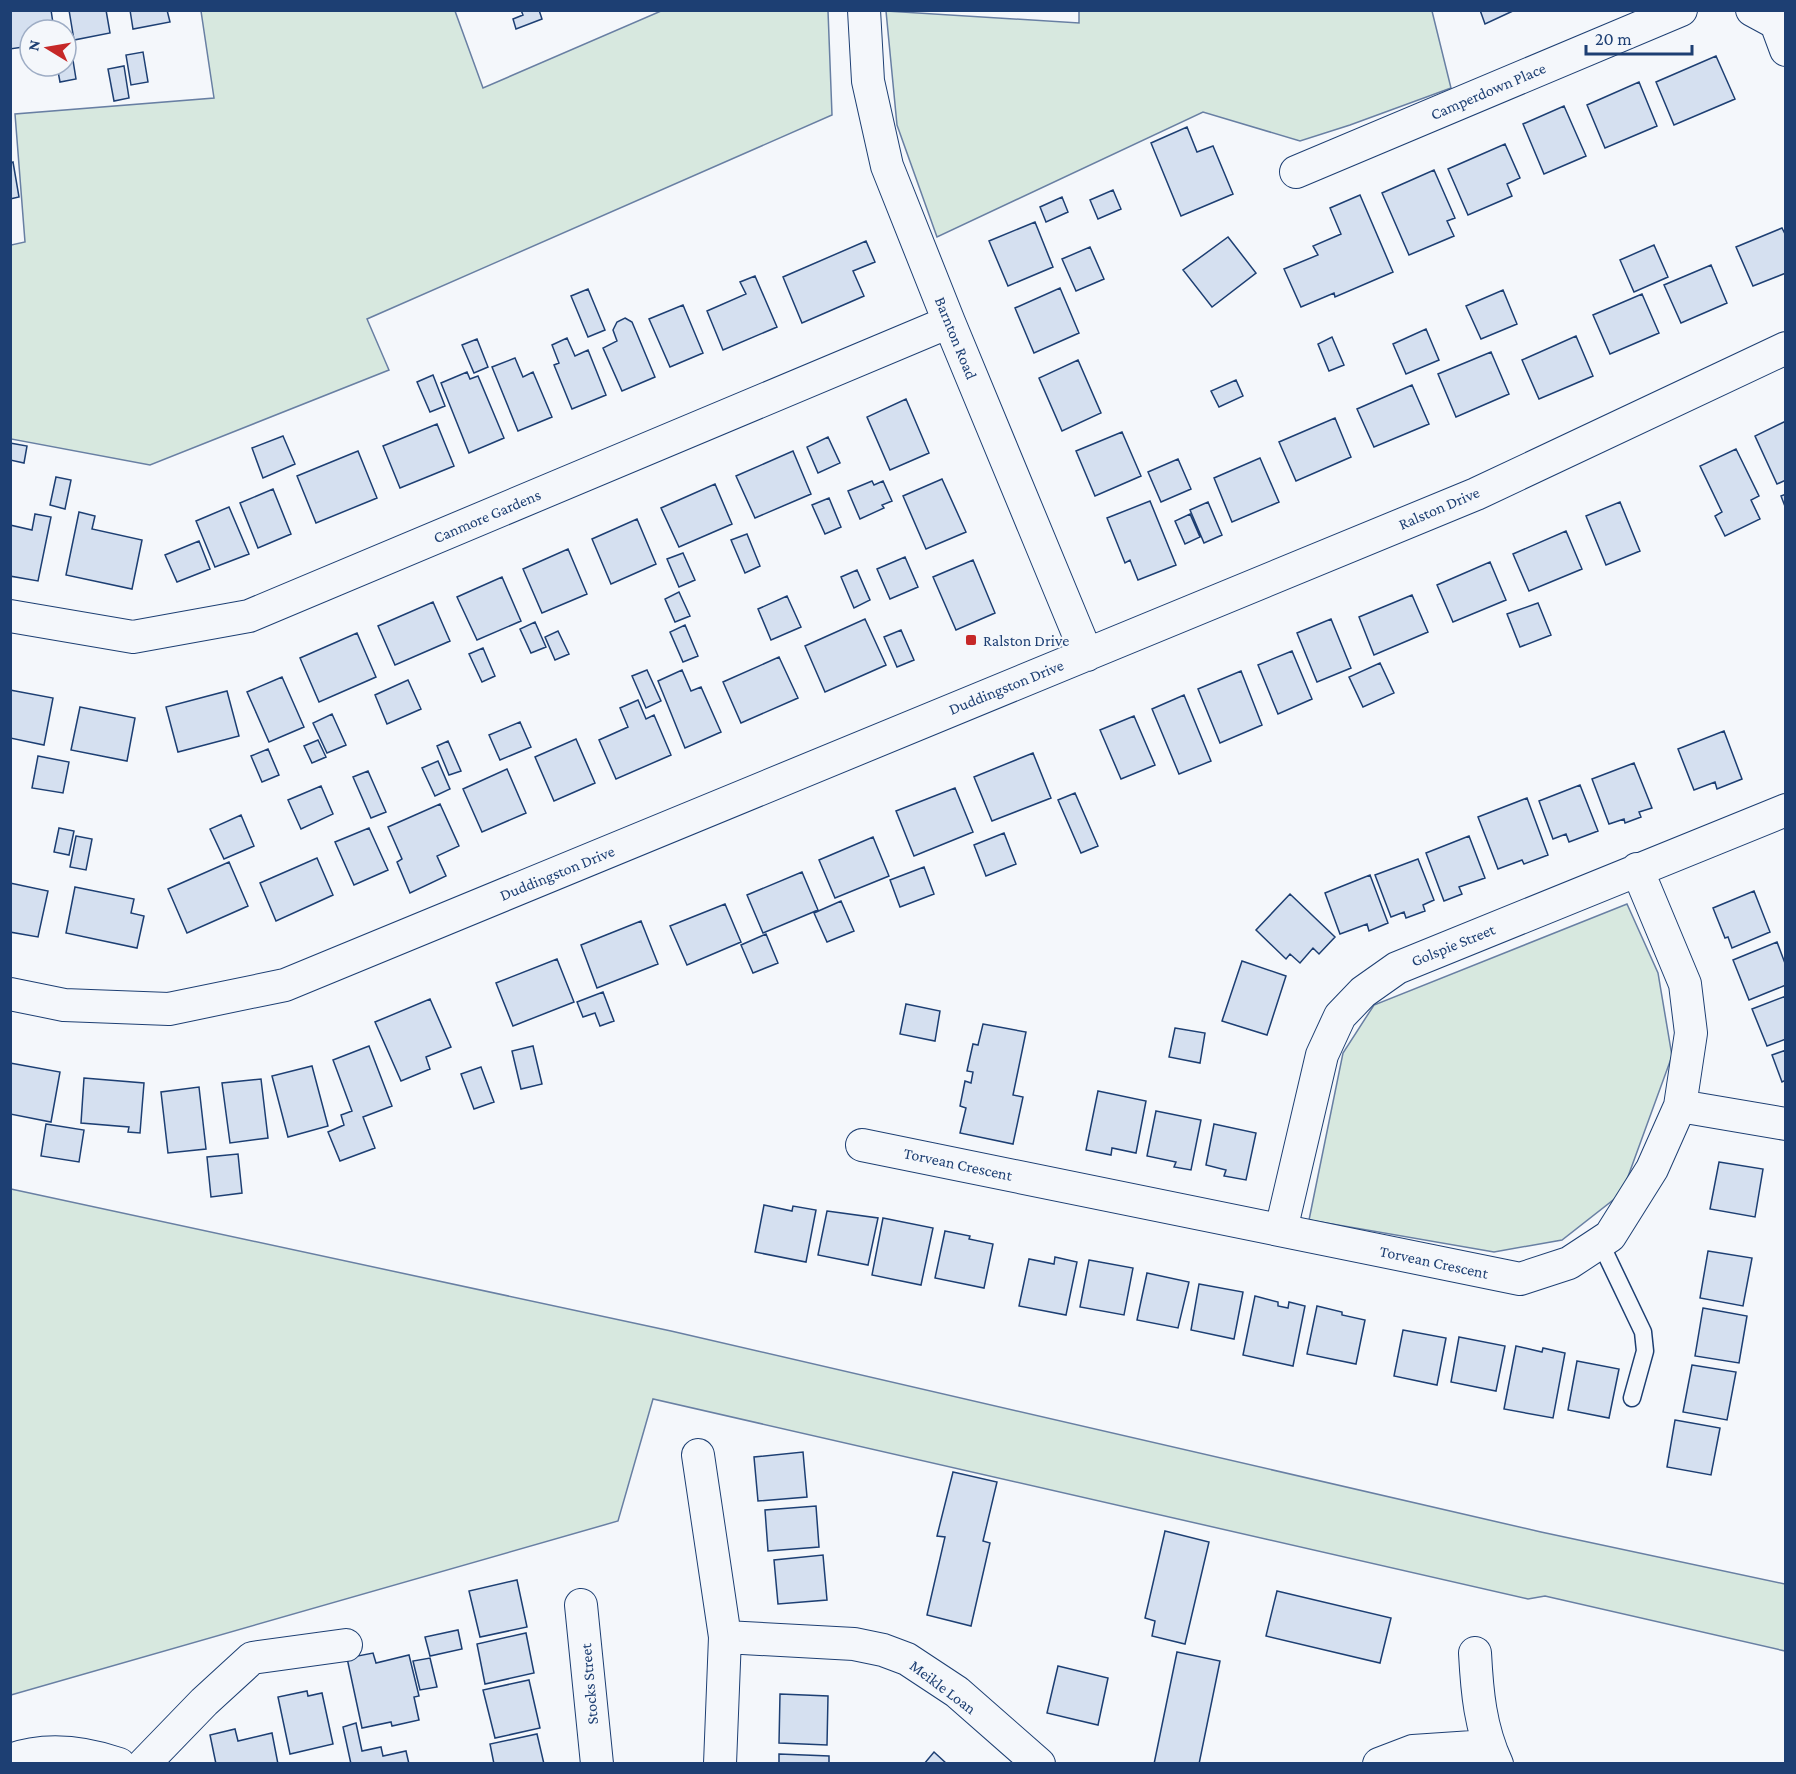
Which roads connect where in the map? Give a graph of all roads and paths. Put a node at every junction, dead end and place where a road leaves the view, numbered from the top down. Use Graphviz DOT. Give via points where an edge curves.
graph roads {
  1 [pos="864,10"];
  2 [pos="1681,10"];
  3 [pos="1752,10"];
  4 [pos="1785,50"];
  5 [pos="1296,172"];
  6 [pos="949,322"];
  7 [pos="1785,348"];
  8 [pos="10,616"];
  9 [pos="1087,655"];
  10 [pos="1785,810"];
  11 [pos="1637,869"];
  12 [pos="10,994"];
  13 [pos="1680,1106"];
  14 [pos="1785,1124"];
  15 [pos="862,1145"];
  16 [pos="1281,1230"];
  17 [pos="1600,1242"];
  18 [pos="1632,1398"];
  19 [pos="698,1455"];
  20 [pos="581,1605"];
  21 [pos="724,1637"];
  22 [pos="346,1645"];
  23 [pos="1475,1653"];
  24 [pos="1492,1755"];
  25 [pos="10,1760"];
  26 [pos="119,1764"];
  27 [pos="144,1764"];
  28 [pos="597,1764"];
  29 [pos="720,1764"];
  30 [pos="1039,1764"];
  31 [pos="1379,1764"];
  1 -- 6 [label="street, Barnton Road" via="868,81 887,166"];
  2 -- 5 [label="street, Camperdown Place"];
  3 -- 4 [label="street" via="1776,23"];
  6 -- 8 [label="street, Canmore Gardens" via="249,616 133,637"];
  6 -- 9 [label="street, Barnton Road"];
  7 -- 9 [label="street, Ralston Drive" via="1476,494"];
  9 -- 12 [label="street, Duddingston Drive" via="285,985 169,1009 64,1005"];
  10 -- 11 [label="street, Golspie Street"];
  11 -- 13 [label="street, Torvean Crescent" via="1684,984 1691,1033"];
  11 -- 16 [label="street, Golspie Street" via="1397,968 1363,992 1340,1016 1322,1055"];
  13 -- 14 [label="street"];
  13 -- 17 [label="street, Torvean Crescent" via="1652,1169 1610,1236"];
  15 -- 16 [label="street, Torvean Crescent"];
  16 -- 17 [label="street, Torvean Crescent" via="1520,1279 1569,1263"];
  17 -- 18 [label="lane" via="1643,1332 1645,1351"];
  19 -- 21 [label="street"];
  20 -- 28 [label="street, Stocks Street"];
  21 -- 29 [label="street"];
  21 -- 30 [label="street, Meikle Loan" via="854,1644 907,1659 957,1692"];
  22 -- 27 [label="street" via="252,1658"];
  23 -- 24 [label="street" via="1477,1699"];
  24 -- 31 [label="street" via="1413,1751"];
  25 -- 26 [label="street" via="37,1752 57,1752"];
}
